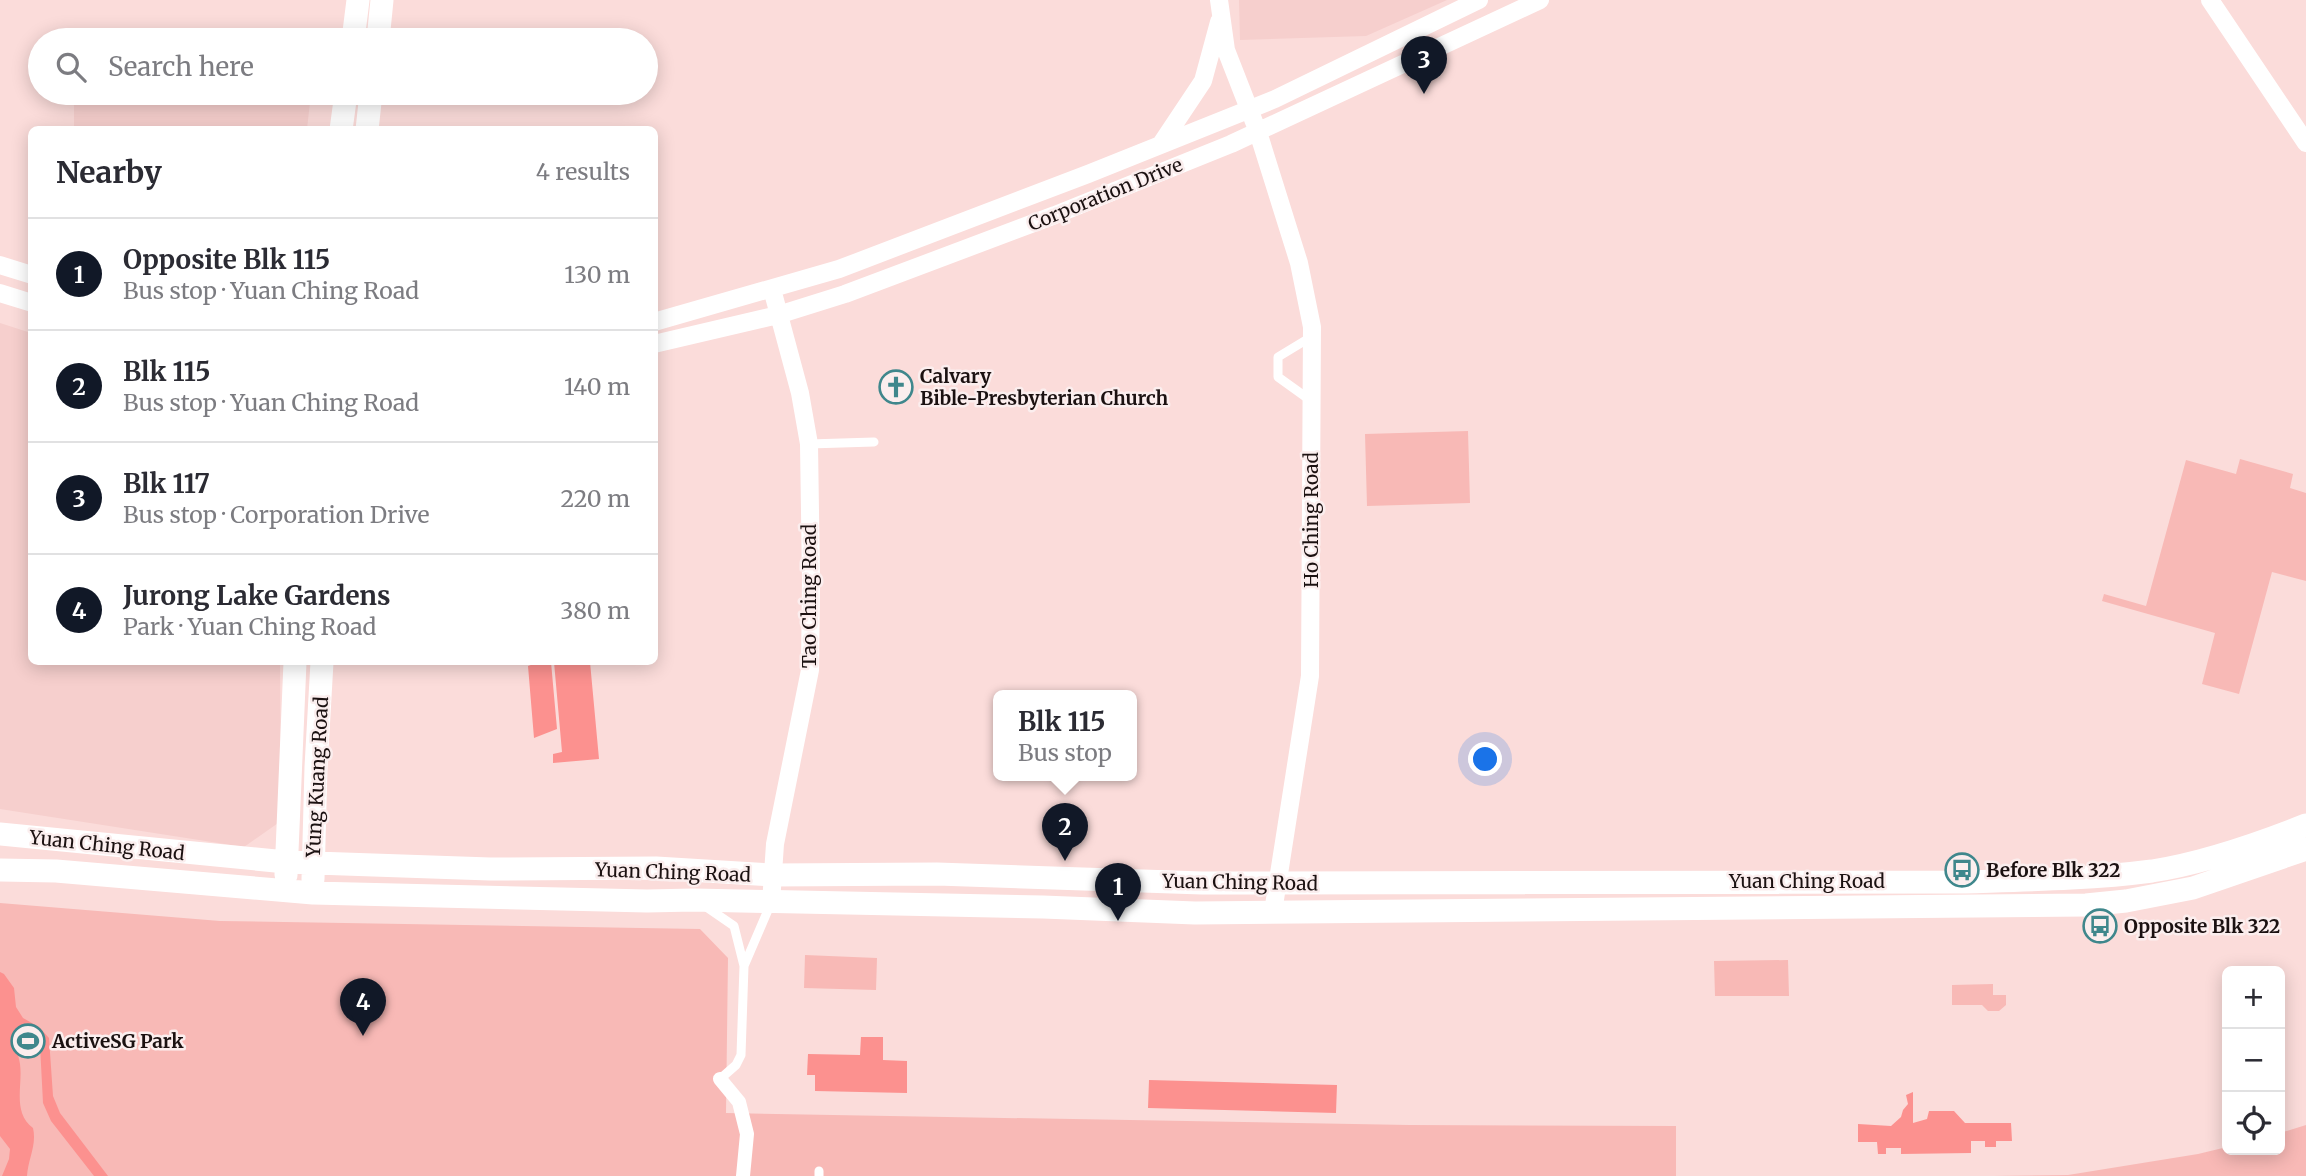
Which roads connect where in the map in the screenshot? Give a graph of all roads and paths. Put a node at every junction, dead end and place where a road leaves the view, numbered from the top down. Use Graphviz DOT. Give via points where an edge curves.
graph roads {
  1 [pos="358,0"];
  2 [pos="382,0"];
  3 [pos="1479,0"];
  4 [pos="1540,0"];
  5 [pos="2210,0"];
  6 [pos="2224,0"];
  7 [pos="1220,9"];
  8 [pos="354,28"];
  9 [pos="379,28"];
  10 [pos="344,105"];
  11 [pos="370,105"];
  12 [pos="1249,110"];
  13 [pos="2306,122"];
  14 [pos="342,126"];
  15 [pos="367,126"];
  16 [pos="1258,132"];
  17 [pos="2306,143"];
  18 [pos="1161,144"];
  19 [pos="0,265"];
  20 [pos="28,274"];
  21 [pos="772,289"];
  22 [pos="0,293"];
  23 [pos="28,302"];
  24 [pos="778,315"];
  25 [pos="658,321"];
  26 [pos="1311,337"];
  27 [pos="658,343"];
  28 [pos="1310,400"];
  29 [pos="874,442"];
  30 [pos="808,444"];
  31 [pos="295,665"];
  32 [pos="322,665"];
  33 [pos="2306,825"];
  34 [pos="0,834"];
  35 [pos="41,838"];
  36 [pos="2306,849"];
  37 [pos="286,862"];
  38 [pos="313,863"];
  39 [pos="0,870"];
  40 [pos="35,870"];
  41 [pos="772,875"];
  42 [pos="1583,882"];
  43 [pos="1278,883"];
  44 [pos="286,892"];
  45 [pos="313,893"];
  46 [pos="694,900"];
  47 [pos="771,903"];
  48 [pos="1583,910"];
  49 [pos="1273,912"];
  50 [pos="744,966"];
  51 [pos="720,1079"];
  52 [pos="743,1176"];
  1 -- 8 [label="street"];
  2 -- 9 [label="street"];
  3 -- 12 [label="street, Corporation Drive"];
  4 -- 16 [label="street, Corporation Drive"];
  5 -- 17 [label="street"];
  6 -- 13 [label="street"];
  7 -- 12 [label="street, Ho Ching Road" via="1226,50"];
  7 -- 18 [label="street" via="1203,81"];
  10 -- 14 [label="street"];
  11 -- 15 [label="street"];
  12 -- 16 [label="street, Ho Ching Road"];
  12 -- 18 [label="street, Corporation Drive"];
  16 -- 24 [label="street, Corporation Drive" via="1055,215"];
  16 -- 26 [label="street, Ho Ching Road" via="1307,293"];
  18 -- 21 [label="street, Corporation Drive" via="839,269"];
  19 -- 20 [label="street"];
  21 -- 24 [label="street, Tao Ching Road"];
  21 -- 25 [label="street, Corporation Drive"];
  22 -- 23 [label="street"];
  24 -- 27 [label="street, Corporation Drive"];
  24 -- 30 [label="street, Tao Ching Road" via="800,393"];
  26 -- 28 [label="street, Ho Ching Road"];
  26 -- 28 [label="lane" via="1278,357 1279,377"];
  28 -- 43 [label="street, Ho Ching Road" via="1310,676"];
  29 -- 30 [label="lane"];
  30 -- 41 [label="street, Tao Ching Road" via="810,670"];
  31 -- 37 [label="street, Yung Kuang Road"];
  32 -- 38 [label="street, Yung Kuang Road"];
  33 -- 42 [label="street, Yuan Ching Road" via="2232,852 2155,870 2087,878"];
  34 -- 35 [label="street, Yuan Ching Road"];
  35 -- 37 [label="street, Yuan Ching Road"];
  35 -- 40 [label="street"];
  36 -- 48 [label="street, Yuan Ching Road" via="2193,888 2086,905"];
  37 -- 38 [label="street, Yuan Ching Road"];
  37 -- 44 [label="street, Yung Kuang Road"];
  38 -- 41 [label="street, Yuan Ching Road" via="656,868"];
  38 -- 45 [label="street, Yung Kuang Road"];
  39 -- 40 [label="street, Yuan Ching Road"];
  40 -- 44 [label="street, Yuan Ching Road"];
  41 -- 43 [label="street, Yuan Ching Road" via="937,874"];
  41 -- 47 [label="street, Tao Ching Road"];
  42 -- 43 [label="street, Yuan Ching Road"];
  42 -- 48 [label="street"];
  43 -- 49 [label="street, Ho Ching Road"];
  44 -- 45 [label="street, Yuan Ching Road"];
  45 -- 46 [label="street, Yuan Ching Road"];
  46 -- 47 [label="street, Yuan Ching Road"];
  46 -- 50 [label="lane" via="734,926"];
  47 -- 49 [label="street, Yuan Ching Road"];
  47 -- 50 [label="lane"];
  48 -- 49 [label="street, Yuan Ching Road"];
  50 -- 51 [label="lane" via="741,1055"];
  51 -- 52 [label="street" via="739,1102 747,1134"];
}
